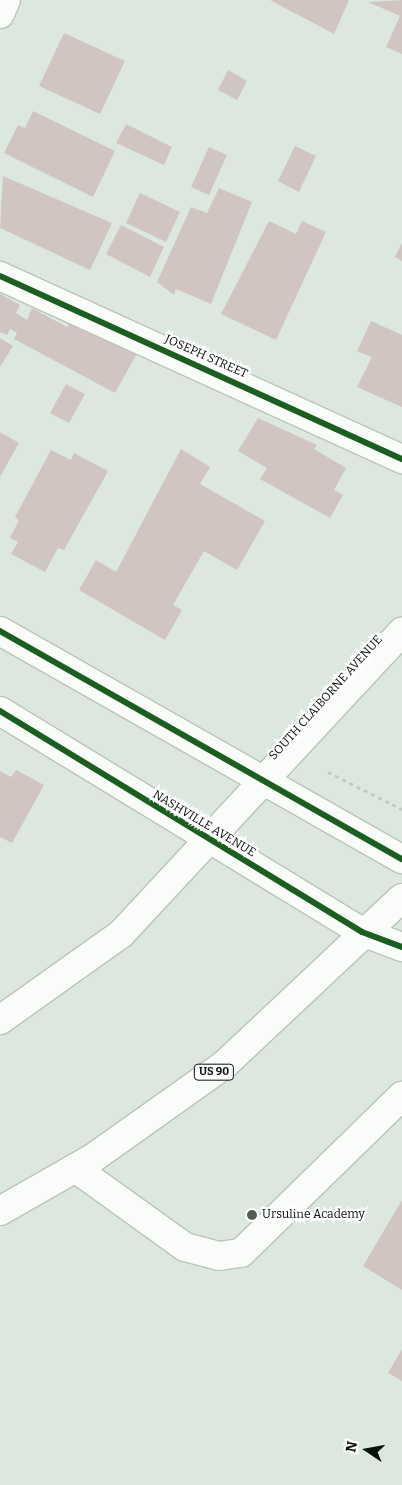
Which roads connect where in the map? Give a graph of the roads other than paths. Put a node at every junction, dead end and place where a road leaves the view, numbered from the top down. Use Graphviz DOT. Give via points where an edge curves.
graph roads {
  1 [pos="6,0"];
  2 [pos="0,14"];
  3 [pos="0,276"];
  4 [pos="402,458"];
  5 [pos="0,631"];
  6 [pos="402,632"];
  7 [pos="0,711"];
  8 [pos="267,780"];
  9 [pos="209,840"];
  10 [pos="402,859"];
  11 [pos="402,898"];
  12 [pos="362,932"];
  13 [pos="402,947"];
  14 [pos="0,1020"];
  15 [pos="402,1096"];
  16 [pos="75,1168"];
  17 [pos="0,1211"];
  1 -- 2 [label="street"];
  3 -- 4 [label="street, JOSEPH STREET"];
  5 -- 8 [label="street"];
  6 -- 8 [label="street, SOUTH CLAIBORNE AVENUE"];
  7 -- 9 [label="street, NASHVILLE AVENUE"];
  8 -- 9 [label="street, SOUTH CLAIBORNE AVENUE"];
  8 -- 10 [label="street"];
  9 -- 12 [label="street, NASHVILLE AVENUE"];
  9 -- 14 [label="street, SOUTH CLAIBORNE AVENUE" via="121,934"];
  11 -- 12 [label="street, US 90"];
  12 -- 13 [label="street, NASHVILLE AVENUE"];
  12 -- 16 [label="street, US 90" via="224,1065"];
  15 -- 16 [label="street" via="241,1253 219,1256 185,1247"];
  16 -- 17 [label="street, US 90"];
}
